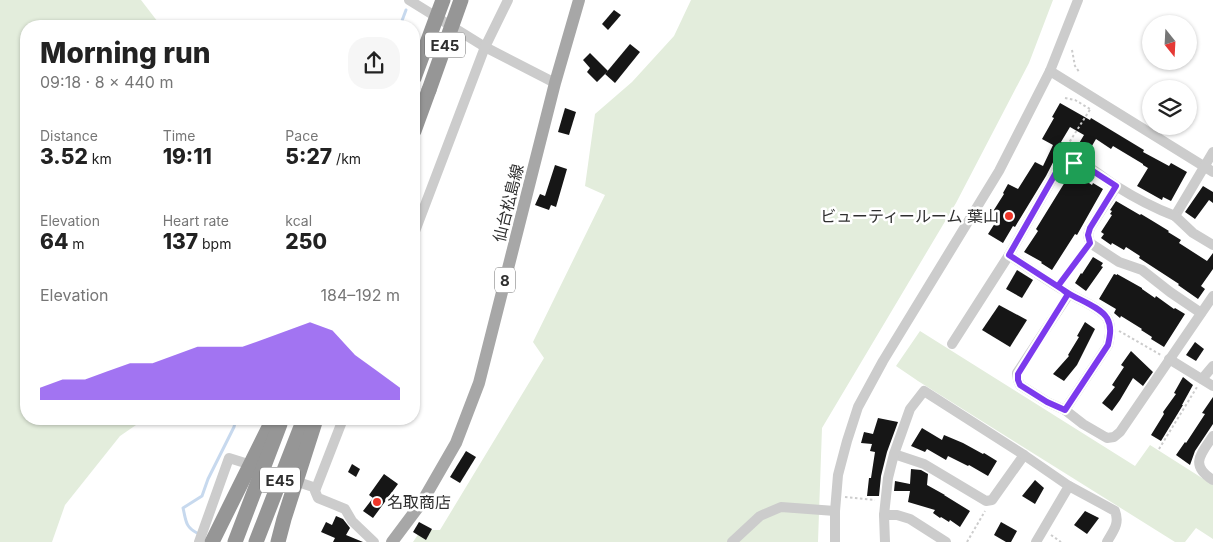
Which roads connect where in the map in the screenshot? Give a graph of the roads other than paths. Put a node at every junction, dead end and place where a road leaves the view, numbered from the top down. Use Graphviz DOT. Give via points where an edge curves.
graph roads {
  1 [pos="409,0"];
  2 [pos="443,0"];
  3 [pos="461,0"];
  4 [pos="508,0"];
  5 [pos="578,0"];
  6 [pos="1078,0"];
  7 [pos="485,47"];
  8 [pos="420,62"];
  9 [pos="1050,72"];
  10 [pos="555,83"];
  11 [pos="420,115"];
  12 [pos="1213,152"];
  13 [pos="1208,169"];
  14 [pos="1116,186"];
  15 [pos="1175,216"];
  16 [pos="420,218"];
  17 [pos="1213,246"];
  18 [pos="1009,255"];
  19 [pos="1068,294"];
  20 [pos="1213,296"];
  21 [pos="1201,313"];
  22 [pos="952,344"];
  23 [pos="1169,359"];
  24 [pos="1213,366"];
  25 [pos="1202,379"];
  26 [pos="1213,386"];
  27 [pos="1065,410"];
  28 [pos="270,425"];
  29 [pos="280,425"];
  30 [pos="302,425"];
  31 [pos="314,425"];
  32 [pos="341,425"];
  33 [pos="1213,436"];
  34 [pos="894,454"];
  35 [pos="1024,455"];
  36 [pos="245,463"];
  37 [pos="1213,480"];
  38 [pos="304,484"];
  39 [pos="1069,486"];
  40 [pos="316,488"];
  41 [pos="835,511"];
  42 [pos="884,515"];
  43 [pos="199,542"];
  44 [pos="212,542"];
  45 [pos="235,542"];
  46 [pos="256,542"];
  47 [pos="278,542"];
  48 [pos="374,542"];
  49 [pos="392,542"];
  50 [pos="732,542"];
  51 [pos="836,542"];
  52 [pos="885,542"];
  53 [pos="946,542"];
  54 [pos="1036,542"];
  55 [pos="1107,542"];
  1 -- 7 [label="street"];
  2 -- 8 [label="highway, E45, bridge"];
  3 -- 11 [label="highway, E45, bridge"];
  4 -- 7 [label="street"];
  5 -- 10 [label="main road, 仙台松島線 / 8"];
  6 -- 9 [label="street"];
  7 -- 10 [label="street"];
  7 -- 16 [label="street"];
  9 -- 13 [label="street"];
  9 -- 41 [label="street" via="999,172 858,407 838,475"];
  10 -- 49 [label="main road, 仙台松島線 / 8" via="479,383 456,443 422,502"];
  12 -- 13 [label="street"];
  13 -- 15 [label="street"];
  14 -- 15 [label="street"];
  14 -- 18 [label="street" via="1082,164 1064,165 1058,169"];
  14 -- 21 [label="street" via="1090,228 1090,243 1119,262 1142,270"];
  15 -- 17 [label="street"];
  18 -- 19 [label="street"];
  18 -- 22 [label="street"];
  19 -- 27 [label="street" via="1099,311 1106,318 1110,335 1108,345"];
  19 -- 27 [label="street" via="1018,374 1020,385"];
  20 -- 21 [label="street"];
  21 -- 23 [label="street"];
  23 -- 25 [label="street"];
  23 -- 27 [label="street" via="1114,437 1100,435"];
  24 -- 25 [label="street"];
  25 -- 26 [label="street"];
  28 -- 44 [label="highway"];
  29 -- 45 [label="highway, E45"];
  30 -- 46 [label="highway, E45"];
  31 -- 47 [label="highway"];
  32 -- 40 [label="street"];
  33 -- 37 [label="street" via="1199,464"];
  34 -- 35 [label="street" via="924,464 986,501 992,500"];
  34 -- 35 [label="street" via="910,409 924,391"];
  34 -- 42 [label="street"];
  35 -- 39 [label="street"];
  36 -- 43 [label="street" via="229,458"];
  38 -- 40 [label="street"];
  39 -- 54 [label="street"];
  39 -- 55 [label="street" via="1115,511 1117,524"];
  40 -- 48 [label="street" via="318,498 345,509 352,521"];
  41 -- 50 [label="street" via="781,507 760,516"];
  41 -- 51 [label="street"];
  42 -- 52 [label="street"];
  42 -- 53 [label="street" via="897,514 910,519"];
}
